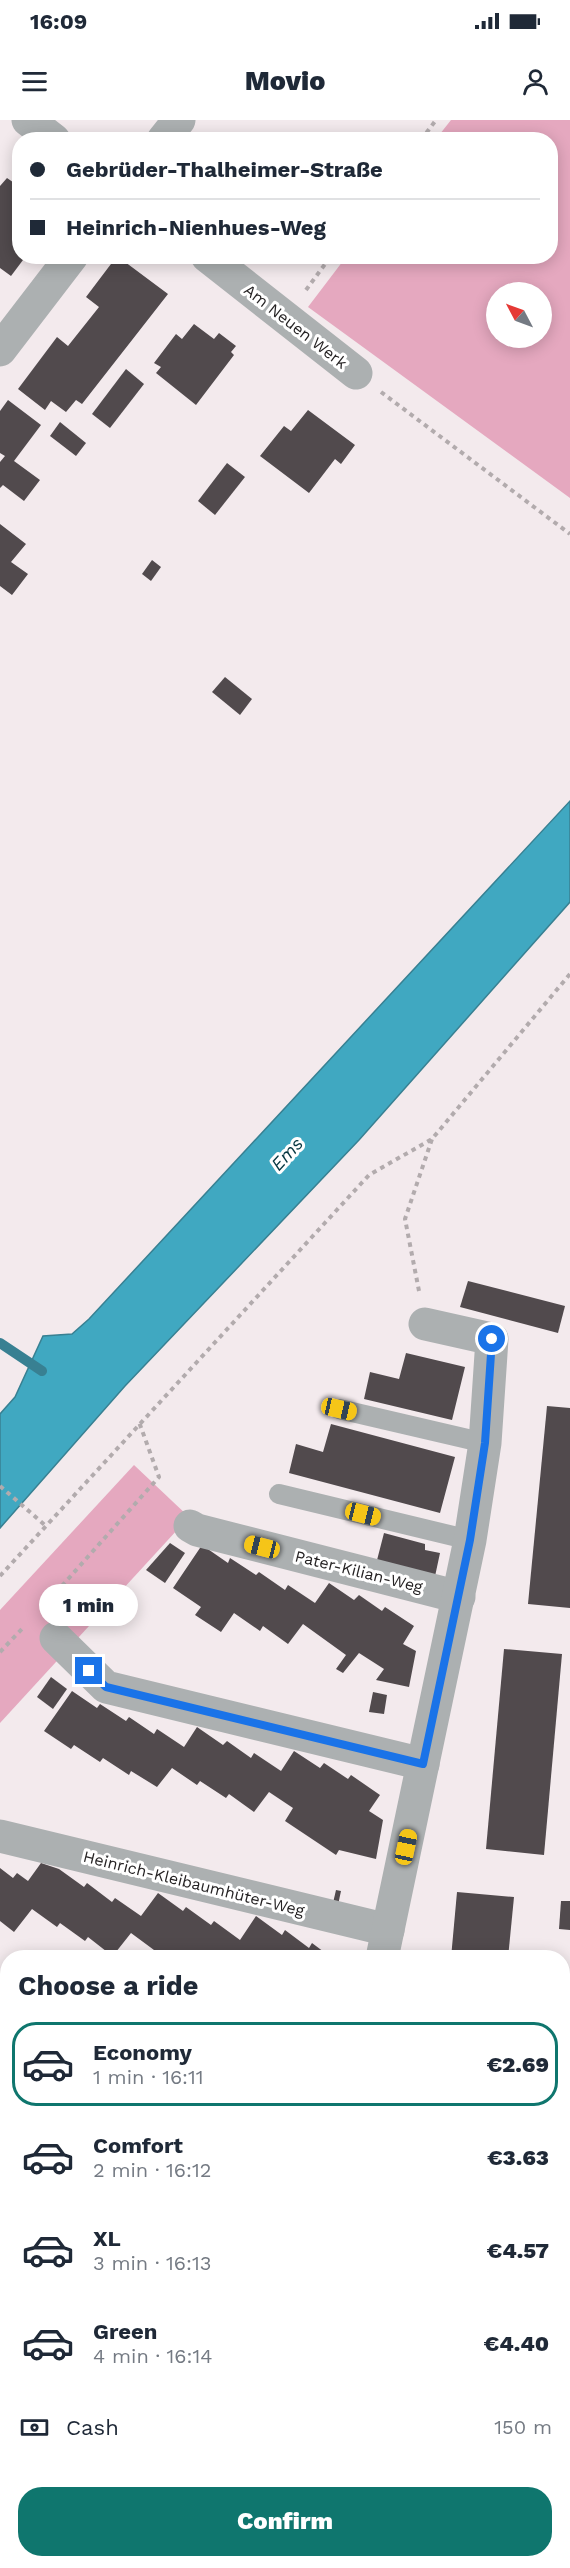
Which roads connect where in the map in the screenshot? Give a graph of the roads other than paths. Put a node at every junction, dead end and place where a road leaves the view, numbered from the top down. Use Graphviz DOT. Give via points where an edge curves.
graph roads {
  1 [pos="28,120"];
  2 [pos="44,132"];
  3 [pos="66,264"];
  4 [pos="217,264"];
  5 [pos="0,350"];
  6 [pos="356,373"];
  7 [pos="425,1324"];
  8 [pos="339,1409"];
  9 [pos="485,1443"];
  10 [pos="279,1494"];
  11 [pos="190,1526"];
  12 [pos="470,1540"];
  13 [pos="459,1597"];
  14 [pos="56,1638"];
  15 [pos="423,1764"];
  16 [pos="0,1836"];
  17 [pos="385,1944"];
  1 -- 2 [label="street"];
  3 -- 5 [label="street"];
  4 -- 6 [label="street, Am Neuen Werk"];
  7 -- 9 [label="street" via="492,1339"];
  8 -- 9 [label="lane"];
  9 -- 12 [label="street"];
  10 -- 12 [label="lane"];
  11 -- 13 [label="street, Pater-Kilian-Weg"];
  12 -- 13 [label="street"];
  13 -- 15 [label="street"];
  14 -- 15 [label="street" via="106,1687"];
  15 -- 17 [label="street"];
  16 -- 17 [label="street, Heinrich-Kleibaumhüter-Weg"];
}
